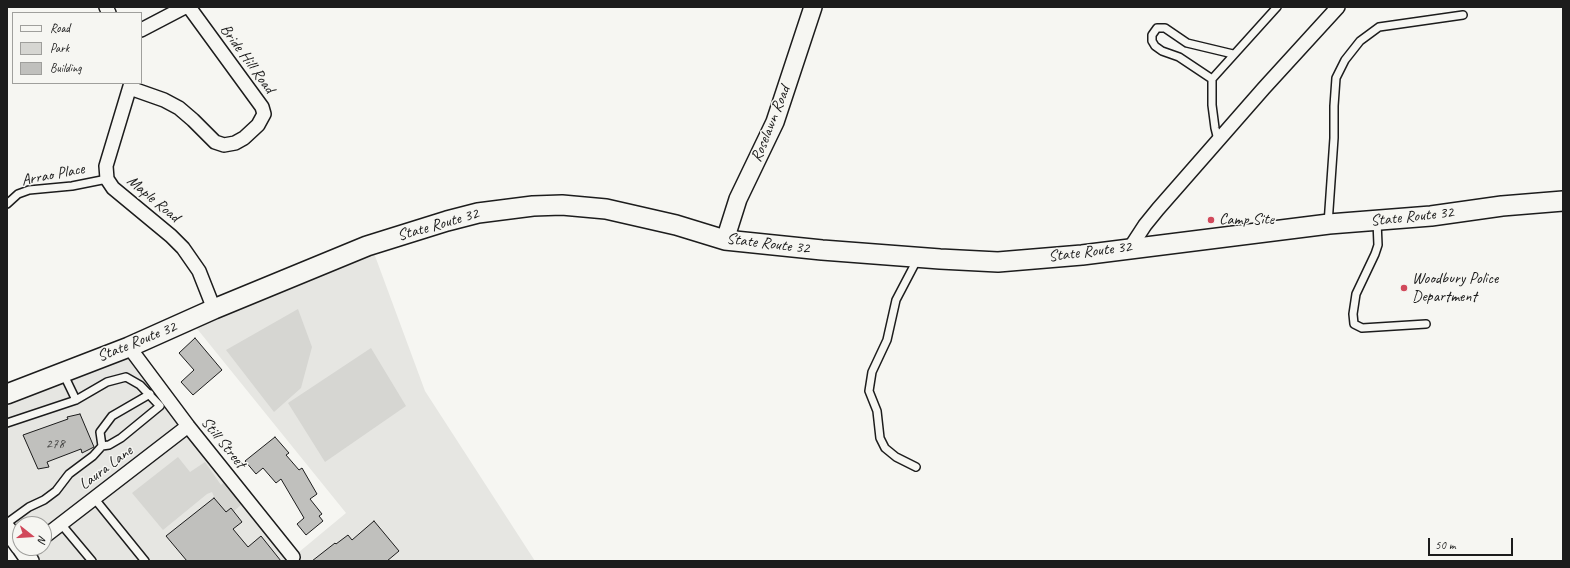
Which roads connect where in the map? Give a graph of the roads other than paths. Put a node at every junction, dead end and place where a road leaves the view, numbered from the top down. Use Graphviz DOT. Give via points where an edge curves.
graph roads {
  1 [pos="185,7"];
  2 [pos="189,7"];
  3 [pos="813,7"];
  4 [pos="1277,7"];
  5 [pos="1338,7"];
  6 [pos="1463,15"];
  7 [pos="142,29"];
  8 [pos="1233,54"];
  9 [pos="1212,79"];
  10 [pos="130,86"];
  11 [pos="1218,140"];
  12 [pos="106,179"];
  13 [pos="1563,201"];
  14 [pos="7,204"];
  15 [pos="1377,220"];
  16 [pos="1328,224"];
  17 [pos="725,240"];
  18 [pos="1130,248"];
  19 [pos="918,258"];
  20 [pos="214,309"];
  21 [pos="1426,324"];
  22 [pos="129,347"];
  23 [pos="63,372"];
  24 [pos="7,394"];
  25 [pos="150,394"];
  26 [pos="76,400"];
  27 [pos="164,402"];
  28 [pos="7,423"];
  29 [pos="188,426"];
  30 [pos="102,446"];
  31 [pos="916,467"];
  32 [pos="94,498"];
  33 [pos="26,516"];
  34 [pos="61,524"];
  35 [pos="52,531"];
  36 [pos="293,558"];
  37 [pos="92,561"];
  38 [pos="145,561"];
  1 -- 7 [label="street"];
  2 -- 10 [label="street, Bride Hill Road" via="262,107 264,114 258,125 235,144 224,145 215,142 180,108"];
  3 -- 17 [label="street, Roselawn Road" via="775,122 738,199"];
  4 -- 8 [label="lane"];
  5 -- 11 [label="street"];
  6 -- 16 [label="lane" via="1379,27 1360,41 1345,60 1336,78"];
  8 -- 9 [label="lane"];
  8 -- 9 [label="lane" via="1188,43 1165,28 1157,28 1152,35 1152,41 1156,46 1179,57"];
  9 -- 11 [label="lane" via="1212,105"];
  10 -- 12 [label="street, Maple Road" via="106,166"];
  11 -- 18 [label="street" via="1158,209"];
  12 -- 14 [label="lane, Arrao Place" via="72,186 29,190 18,194"];
  12 -- 20 [label="street, Maple Road" via="113,188 183,248 199,271"];
  13 -- 15 [label="main road, State Route 32"];
  15 -- 16 [label="main road, State Route 32"];
  15 -- 21 [label="lane" via="1378,245 1356,294 1354,324 1362,328"];
  16 -- 18 [label="main road, State Route 32"];
  17 -- 19 [label="main road, State Route 32"];
  17 -- 20 [label="main road, State Route 32" via="625,212 590,207 533,206 478,213 367,246"];
  18 -- 19 [label="main road, State Route 32" via="998,262"];
  19 -- 31 [label="lane" via="896,300 887,340 872,372 869,391 877,411 880,438 886,448 896,457"];
  20 -- 22 [label="main road, State Route 32"];
  22 -- 23 [label="main road, State Route 32"];
  22 -- 27 [label="street, Still Street"];
  23 -- 24 [label="main road, State Route 32"];
  23 -- 26 [label="lane"];
  25 -- 26 [label="lane" via="126,377 107,382"];
  25 -- 27 [label="lane"];
  25 -- 30 [label="lane" via="112,416 100,432"];
  26 -- 28 [label="lane"];
  27 -- 29 [label="street, Still Street"];
  27 -- 30 [label="lane" via="121,438"];
  29 -- 32 [label="street, Laura Lane"];
  29 -- 36 [label="street, Still Street"];
  30 -- 33 [label="lane" via="69,474 56,491 29,507"];
  32 -- 34 [label="street, Laura Lane"];
  32 -- 38 [label="lane"];
  34 -- 35 [label="street, Laura Lane"];
  34 -- 37 [label="lane"];
}
